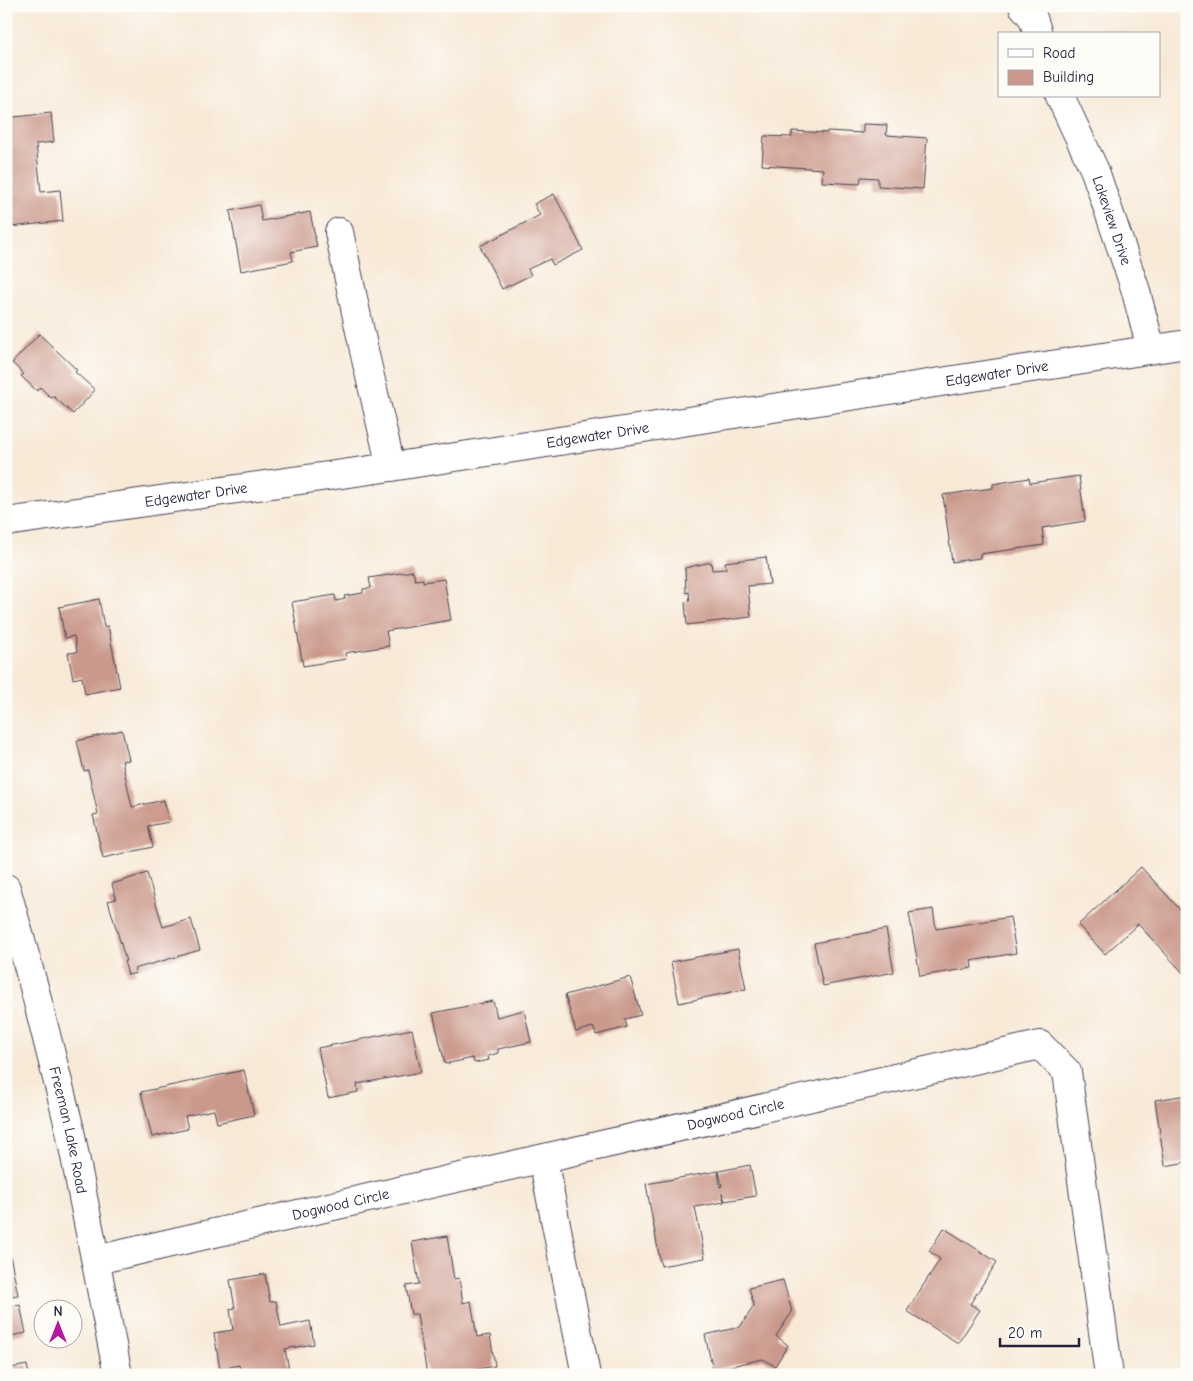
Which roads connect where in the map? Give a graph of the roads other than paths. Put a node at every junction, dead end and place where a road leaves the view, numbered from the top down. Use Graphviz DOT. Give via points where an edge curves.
graph roads {
  1 [pos="1023,6"];
  2 [pos="1037,32"];
  3 [pos="1061,98"];
  4 [pos="339,232"];
  5 [pos="1187,344"];
  6 [pos="1151,349"];
  7 [pos="391,467"];
  8 [pos="6,522"];
  9 [pos="6,888"];
  10 [pos="544,1159"];
  11 [pos="96,1260"];
  12 [pos="118,1375"];
  13 [pos="586,1375"];
  14 [pos="1109,1375"];
  1 -- 2 [label="street" via="1033,18"];
  3 -- 6 [label="street, Lakeview Drive" via="1095,171 1135,288"];
  4 -- 7 [label="street"];
  5 -- 6 [label="street, Edgewater Drive"];
  6 -- 7 [label="street, Edgewater Drive"];
  7 -- 8 [label="street, Edgewater Drive"];
  9 -- 11 [label="street, Freeman Lake Road" via="69,1126"];
  10 -- 11 [label="street, Dogwood Circle"];
  10 -- 13 [label="street"];
  10 -- 14 [label="street, Dogwood Circle" via="1040,1045 1067,1072"];
  11 -- 12 [label="street, Freeman Lake Road"];
}
